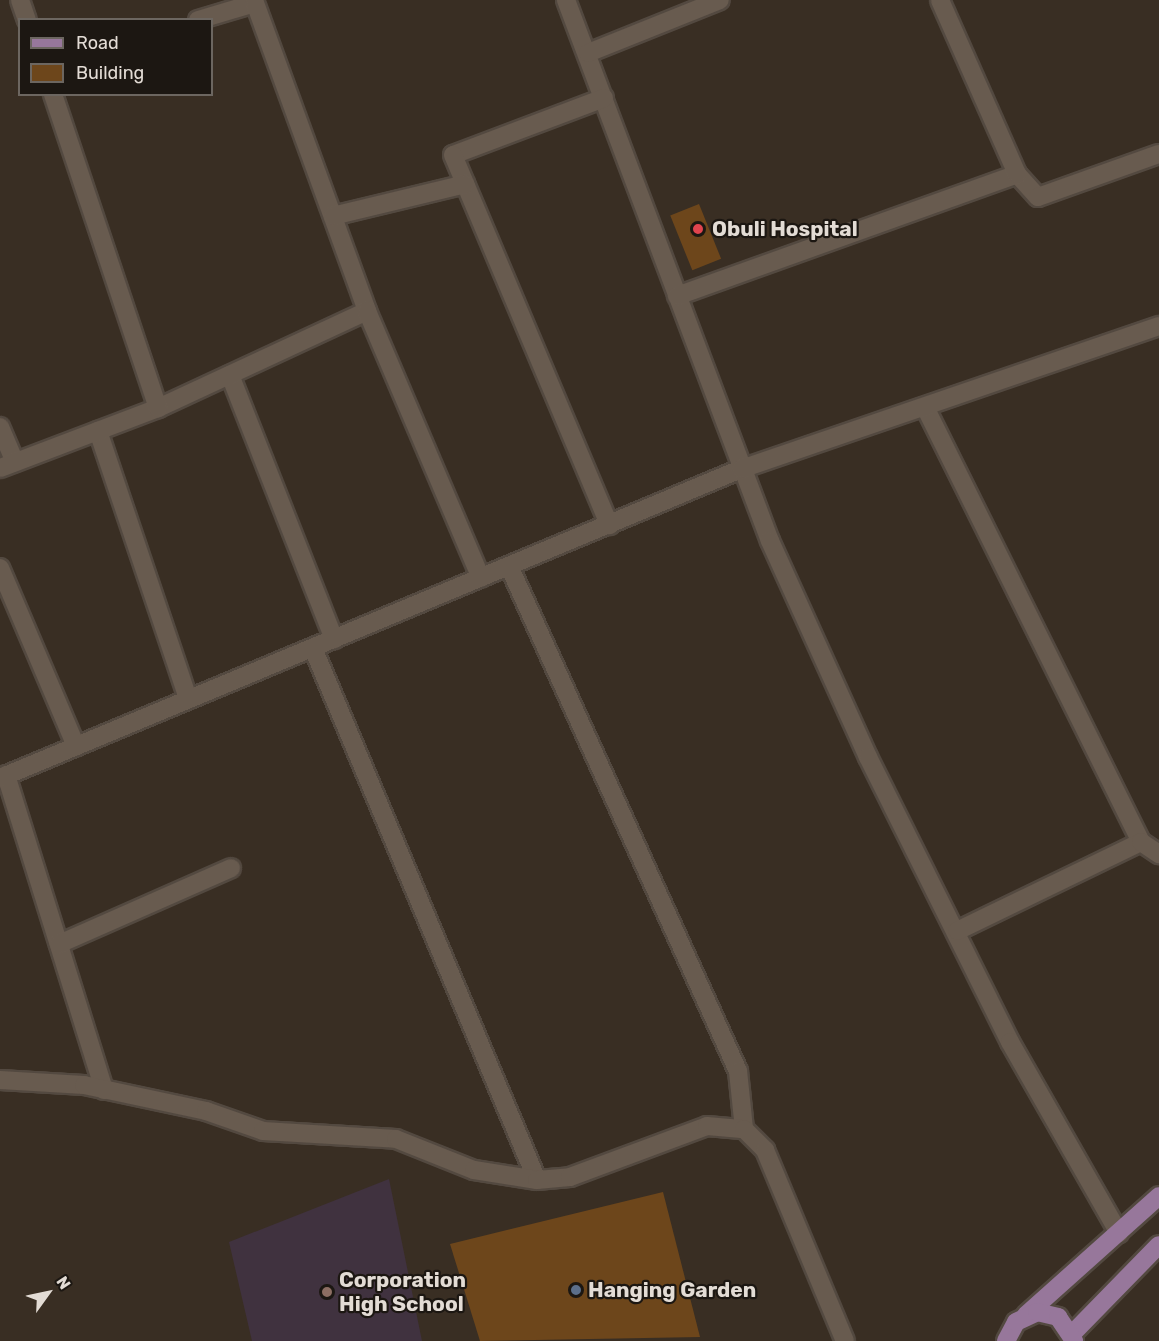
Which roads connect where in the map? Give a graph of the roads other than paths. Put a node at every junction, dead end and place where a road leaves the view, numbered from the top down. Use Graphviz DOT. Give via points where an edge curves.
graph roads {
  1 [pos="20,0"];
  2 [pos="566,0"];
  3 [pos="720,0"];
  4 [pos="940,0"];
  5 [pos="26,18"];
  6 [pos="205,18"];
  7 [pos="588,53"];
  8 [pos="54,96"];
  9 [pos="604,98"];
  10 [pos="1159,154"];
  11 [pos="1017,174"];
  12 [pos="465,184"];
  13 [pos="333,216"];
  14 [pos="677,296"];
  15 [pos="367,311"];
  16 [pos="1159,326"];
  17 [pos="230,375"];
  18 [pos="925,407"];
  19 [pos="158,408"];
  20 [pos="0,427"];
  21 [pos="98,430"];
  22 [pos="7,465"];
  23 [pos="741,469"];
  24 [pos="609,525"];
  25 [pos="509,566"];
  26 [pos="0,568"];
  27 [pos="481,578"];
  28 [pos="334,639"];
  29 [pos="313,648"];
  30 [pos="188,699"];
  31 [pos="76,746"];
  32 [pos="3,776"];
  33 [pos="1141,842"];
  34 [pos="1159,854"];
  35 [pos="231,868"];
  36 [pos="957,931"];
  37 [pos="59,944"];
  38 [pos="0,1080"];
  39 [pos="104,1090"];
  40 [pos="744,1129"];
  41 [pos="537,1180"];
  42 [pos="1159,1196"];
  43 [pos="1119,1233"];
  44 [pos="1159,1245"];
  45 [pos="1026,1315"];
  46 [pos="1007,1336"];
  47 [pos="1073,1337"];
  48 [pos="845,1341"];
  49 [pos="993,1341"];
  1 -- 5 [label="street"];
  2 -- 7 [label="street"];
  3 -- 7 [label="street"];
  4 -- 11 [label="street"];
  6 -- 13 [label="street" via="255,3"];
  7 -- 9 [label="street"];
  8 -- 19 [label="street"];
  9 -- 12 [label="street" via="453,155"];
  9 -- 14 [label="street"];
  10 -- 11 [label="street" via="1038,197"];
  11 -- 14 [label="street"];
  12 -- 13 [label="street"];
  12 -- 24 [label="street"];
  13 -- 15 [label="street"];
  14 -- 23 [label="street"];
  15 -- 17 [label="street"];
  15 -- 27 [label="street"];
  16 -- 18 [label="street"];
  17 -- 19 [label="street"];
  17 -- 28 [label="street"];
  18 -- 23 [label="street"];
  18 -- 33 [label="street"];
  19 -- 21 [label="street"];
  20 -- 22 [label="street"];
  21 -- 22 [label="street"];
  21 -- 30 [label="street"];
  23 -- 24 [label="street"];
  23 -- 36 [label="street" via="868,757"];
  24 -- 25 [label="street"];
  25 -- 27 [label="street"];
  25 -- 40 [label="street" via="738,1071"];
  26 -- 31 [label="street"];
  27 -- 28 [label="street"];
  28 -- 29 [label="street"];
  29 -- 30 [label="street"];
  29 -- 41 [label="street"];
  30 -- 31 [label="street"];
  31 -- 32 [label="street"];
  32 -- 37 [label="street"];
  33 -- 34 [label="street"];
  33 -- 36 [label="street"];
  35 -- 37 [label="street"];
  36 -- 43 [label="street" via="1010,1042"];
  37 -- 39 [label="street"];
  38 -- 39 [label="street"];
  39 -- 41 [label="street" via="206,1111 263,1131 396,1138 474,1170"];
  40 -- 41 [label="street" via="707,1126 570,1178"];
  40 -- 48 [label="street" via="765,1150"];
  42 -- 43 [label="main road"];
  43 -- 45 [label="main road"];
  44 -- 47 [label="main road"];
  45 -- 46 [label="main road"];
  45 -- 47 [label="main road" via="1048,1313"];
  46 -- 49 [label="main road"];
}
